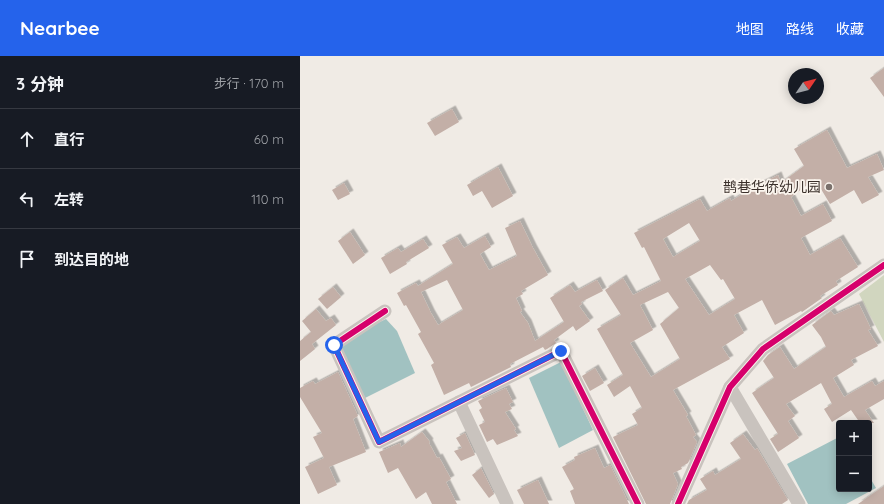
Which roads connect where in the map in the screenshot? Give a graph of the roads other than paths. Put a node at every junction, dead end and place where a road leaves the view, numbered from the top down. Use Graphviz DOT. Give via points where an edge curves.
graph roads {
  1 [pos="884,265"];
  2 [pos="385,311"];
  3 [pos="730,387"];
  4 [pos="459,402"];
  5 [pos="507,504"];
  6 [pos="638,504"];
  7 [pos="678,504"];
  8 [pos="800,504"];
  1 -- 3 [label="street" via="763,349"];
  2 -- 4 [label="street" via="334,345 379,442"];
  3 -- 7 [label="street"];
  3 -- 8 [label="street"];
  4 -- 5 [label="street"];
  4 -- 6 [label="street" via="561,351"];
}
